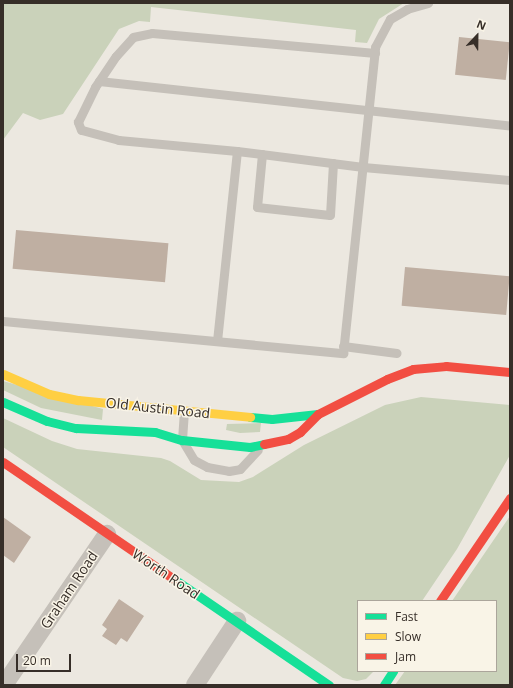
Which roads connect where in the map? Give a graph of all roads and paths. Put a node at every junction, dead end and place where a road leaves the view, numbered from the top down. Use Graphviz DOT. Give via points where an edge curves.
graph roads {
  1 [pos="428,3"];
  2 [pos="375,53"];
  3 [pos="99,81"];
  4 [pos="369,110"];
  5 [pos="510,126"];
  6 [pos="237,151"];
  7 [pos="262,154"];
  8 [pos="333,163"];
  9 [pos="363,167"];
  10 [pos="510,180"];
  11 [pos="3,320"];
  12 [pos="217,341"];
  13 [pos="343,346"];
  14 [pos="397,353"];
  15 [pos="510,372"];
  16 [pos="3,374"];
  17 [pos="3,402"];
  18 [pos="184,411"];
  19 [pos="318,414"];
  20 [pos="76,428"];
  21 [pos="94,438"];
  22 [pos="182,440"];
  23 [pos="264,444"];
  24 [pos="159,445"];
  25 [pos="3,462"];
  26 [pos="510,498"];
  27 [pos="107,534"];
  28 [pos="441,600"];
  29 [pos="237,621"];
  30 [pos="392,672"];
  31 [pos="4,685"];
  32 [pos="195,685"];
  33 [pos="329,685"];
  34 [pos="384,685"];
  1 -- 2 [label="lane" via="407,9 390,20 380,35"];
  2 -- 3 [label="lane" via="152,33 133,37"];
  2 -- 4 [label="lane"];
  3 -- 4 [label="lane"];
  3 -- 6 [label="lane" via="81,111 78,122 81,130 119,140"];
  4 -- 5 [label="lane"];
  4 -- 9 [label="lane"];
  6 -- 7 [label="lane"];
  6 -- 12 [label="lane"];
  7 -- 8 [label="lane"];
  7 -- 8 [label="lane" via="257,207 330,215"];
  8 -- 9 [label="lane"];
  9 -- 10 [label="lane"];
  9 -- 13 [label="lane"];
  11 -- 12 [label="lane"];
  12 -- 13 [label="lane" via="342,353"];
  13 -- 14 [label="lane"];
  15 -- 19 [label="street, Old Austin Road" via="446,366 413,369 387,379"];
  16 -- 18 [label="street, Old Austin Road" via="49,394 78,400"];
  17 -- 20 [label="street" via="47,421"];
  18 -- 19 [label="street, Old Austin Road" via="272,419"];
  18 -- 22 [label="lane"];
  19 -- 23 [label="street, Old Austin Road" via="300,432 288,439"];
  20 -- 21 [label="street"];
  20 -- 22 [label="street" via="155,432"];
  22 -- 23 [label="street, Old Austin Road" via="250,447"];
  22 -- 23 [label="lane" via="194,460 206,467 229,471 240,468"];
  22 -- 24 [label="street"];
  25 -- 27 [label="street, Worth Road"];
  26 -- 28 [label="street"];
  27 -- 29 [label="street, Worth Road"];
  27 -- 31 [label="street, Graham Road"];
  29 -- 32 [label="street"];
  29 -- 33 [label="street, Worth Road"];
  30 -- 34 [label="street"];
}
